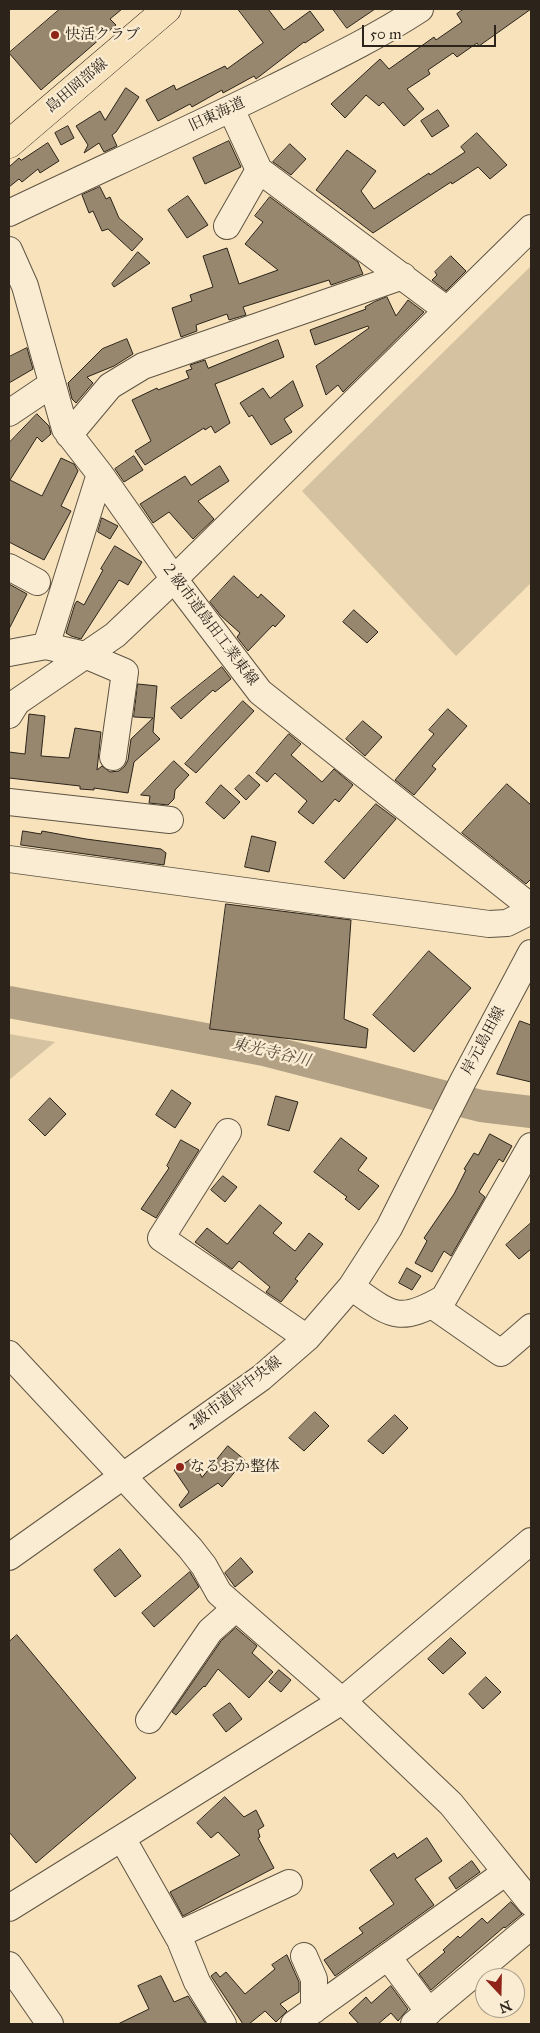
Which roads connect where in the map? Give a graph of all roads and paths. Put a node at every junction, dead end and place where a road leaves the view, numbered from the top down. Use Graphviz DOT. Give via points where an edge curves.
graph roads {
  1 [pos="167,9"];
  2 [pos="420,9"];
  3 [pos="231,109"];
  4 [pos="9,144"];
  5 [pos="259,170"];
  6 [pos="9,213"];
  7 [pos="227,226"];
  8 [pos="531,228"];
  9 [pos="9,250"];
  10 [pos="403,276"];
  11 [pos="447,310"];
  12 [pos="52,384"];
  13 [pos="9,413"];
  14 [pos="69,435"];
  15 [pos="100,474"];
  16 [pos="9,567"];
  17 [pos="174,579"];
  18 [pos="37,582"];
  19 [pos="46,646"];
  20 [pos="9,653"];
  21 [pos="85,655"];
  22 [pos="9,715"];
  23 [pos="113,757"];
  24 [pos="9,802"];
  25 [pos="170,820"];
  26 [pos="9,858"];
  27 [pos="531,907"];
  28 [pos="531,911"];
  29 [pos="531,954"];
  30 [pos="439,1130"];
  31 [pos="228,1132"];
  32 [pos="531,1146"];
  33 [pos="524,1180"];
  34 [pos="351,1287"];
  35 [pos="432,1305"];
  36 [pos="531,1327"];
  37 [pos="307,1338"];
  38 [pos="9,1354"];
  39 [pos="122,1476"];
  40 [pos="531,1541"];
  41 [pos="9,1557"];
  42 [pos="236,1608"];
  43 [pos="342,1702"];
  44 [pos="149,1720"];
  45 [pos="122,1838"];
  46 [pos="506,1872"];
  47 [pos="289,1884"];
  48 [pos="531,1903"];
  49 [pos="9,1908"];
  50 [pos="531,1926"];
  51 [pos="177,1935"];
  52 [pos="304,1956"];
  53 [pos="388,1957"];
  54 [pos="10,1971"];
  55 [pos="304,2017"];
  56 [pos="421,2018"];
  57 [pos="50,2024"];
  58 [pos="224,2024"];
  1 -- 4 [label="main road, 島田岡部線"];
  2 -- 3 [label="street, 旧東海道" via="354,47"];
  3 -- 5 [label="street"];
  3 -- 6 [label="street, 旧東海道"];
  5 -- 7 [label="street"];
  5 -- 10 [label="street"];
  8 -- 11 [label="street"];
  9 -- 12 [label="street, ２級市道島田工業東線" via="24,286"];
  10 -- 11 [label="street"];
  10 -- 14 [label="street" via="143,366 110,386"];
  11 -- 17 [label="street"];
  12 -- 13 [label="street"];
  12 -- 14 [label="street, ２級市道島田工業東線"];
  14 -- 15 [label="street, ２級市道島田工業東線"];
  15 -- 17 [label="street, ２級市道島田工業東線"];
  15 -- 19 [label="street"];
  16 -- 18 [label="street"];
  17 -- 21 [label="street" via="115,635"];
  17 -- 27 [label="street, ２級市道島田工業東線" via="260,692"];
  19 -- 20 [label="street"];
  19 -- 21 [label="street"];
  21 -- 22 [label="street" via="17,702"];
  21 -- 23 [label="street" via="125,672"];
  24 -- 25 [label="street"];
  26 -- 28 [label="street" via="489,924 507,923"];
  29 -- 30 [label="street, 岸元島田線"];
  30 -- 34 [label="street, 2級市道岸中央線" via="389,1228"];
  31 -- 37 [label="street" via="161,1238"];
  32 -- 33 [label="street"];
  33 -- 35 [label="street" via="444,1298"];
  34 -- 35 [label="street" via="385,1311 404,1315"];
  34 -- 37 [label="street, 2級市道岸中央線"];
  35 -- 36 [label="street" via="501,1353"];
  37 -- 39 [label="street, 2級市道岸中央線" via="261,1378"];
  38 -- 39 [label="street"];
  39 -- 41 [label="street, 2級市道岸中央線"];
  39 -- 42 [label="street" via="190,1548 219,1593"];
  40 -- 43 [label="street"];
  42 -- 43 [label="street"];
  42 -- 44 [label="street" via="210,1631"];
  43 -- 45 [label="street"];
  43 -- 46 [label="street" via="451,1804"];
  45 -- 49 [label="street"];
  45 -- 51 [label="street"];
  46 -- 48 [label="street"];
  46 -- 53 [label="street"];
  47 -- 51 [label="street"];
  50 -- 56 [label="street"];
  51 -- 58 [label="street" via="197,1982"];
  52 -- 55 [label="street" via="314,1979"];
  53 -- 55 [label="street"];
  53 -- 56 [label="street"];
  54 -- 57 [label="street"];
}
